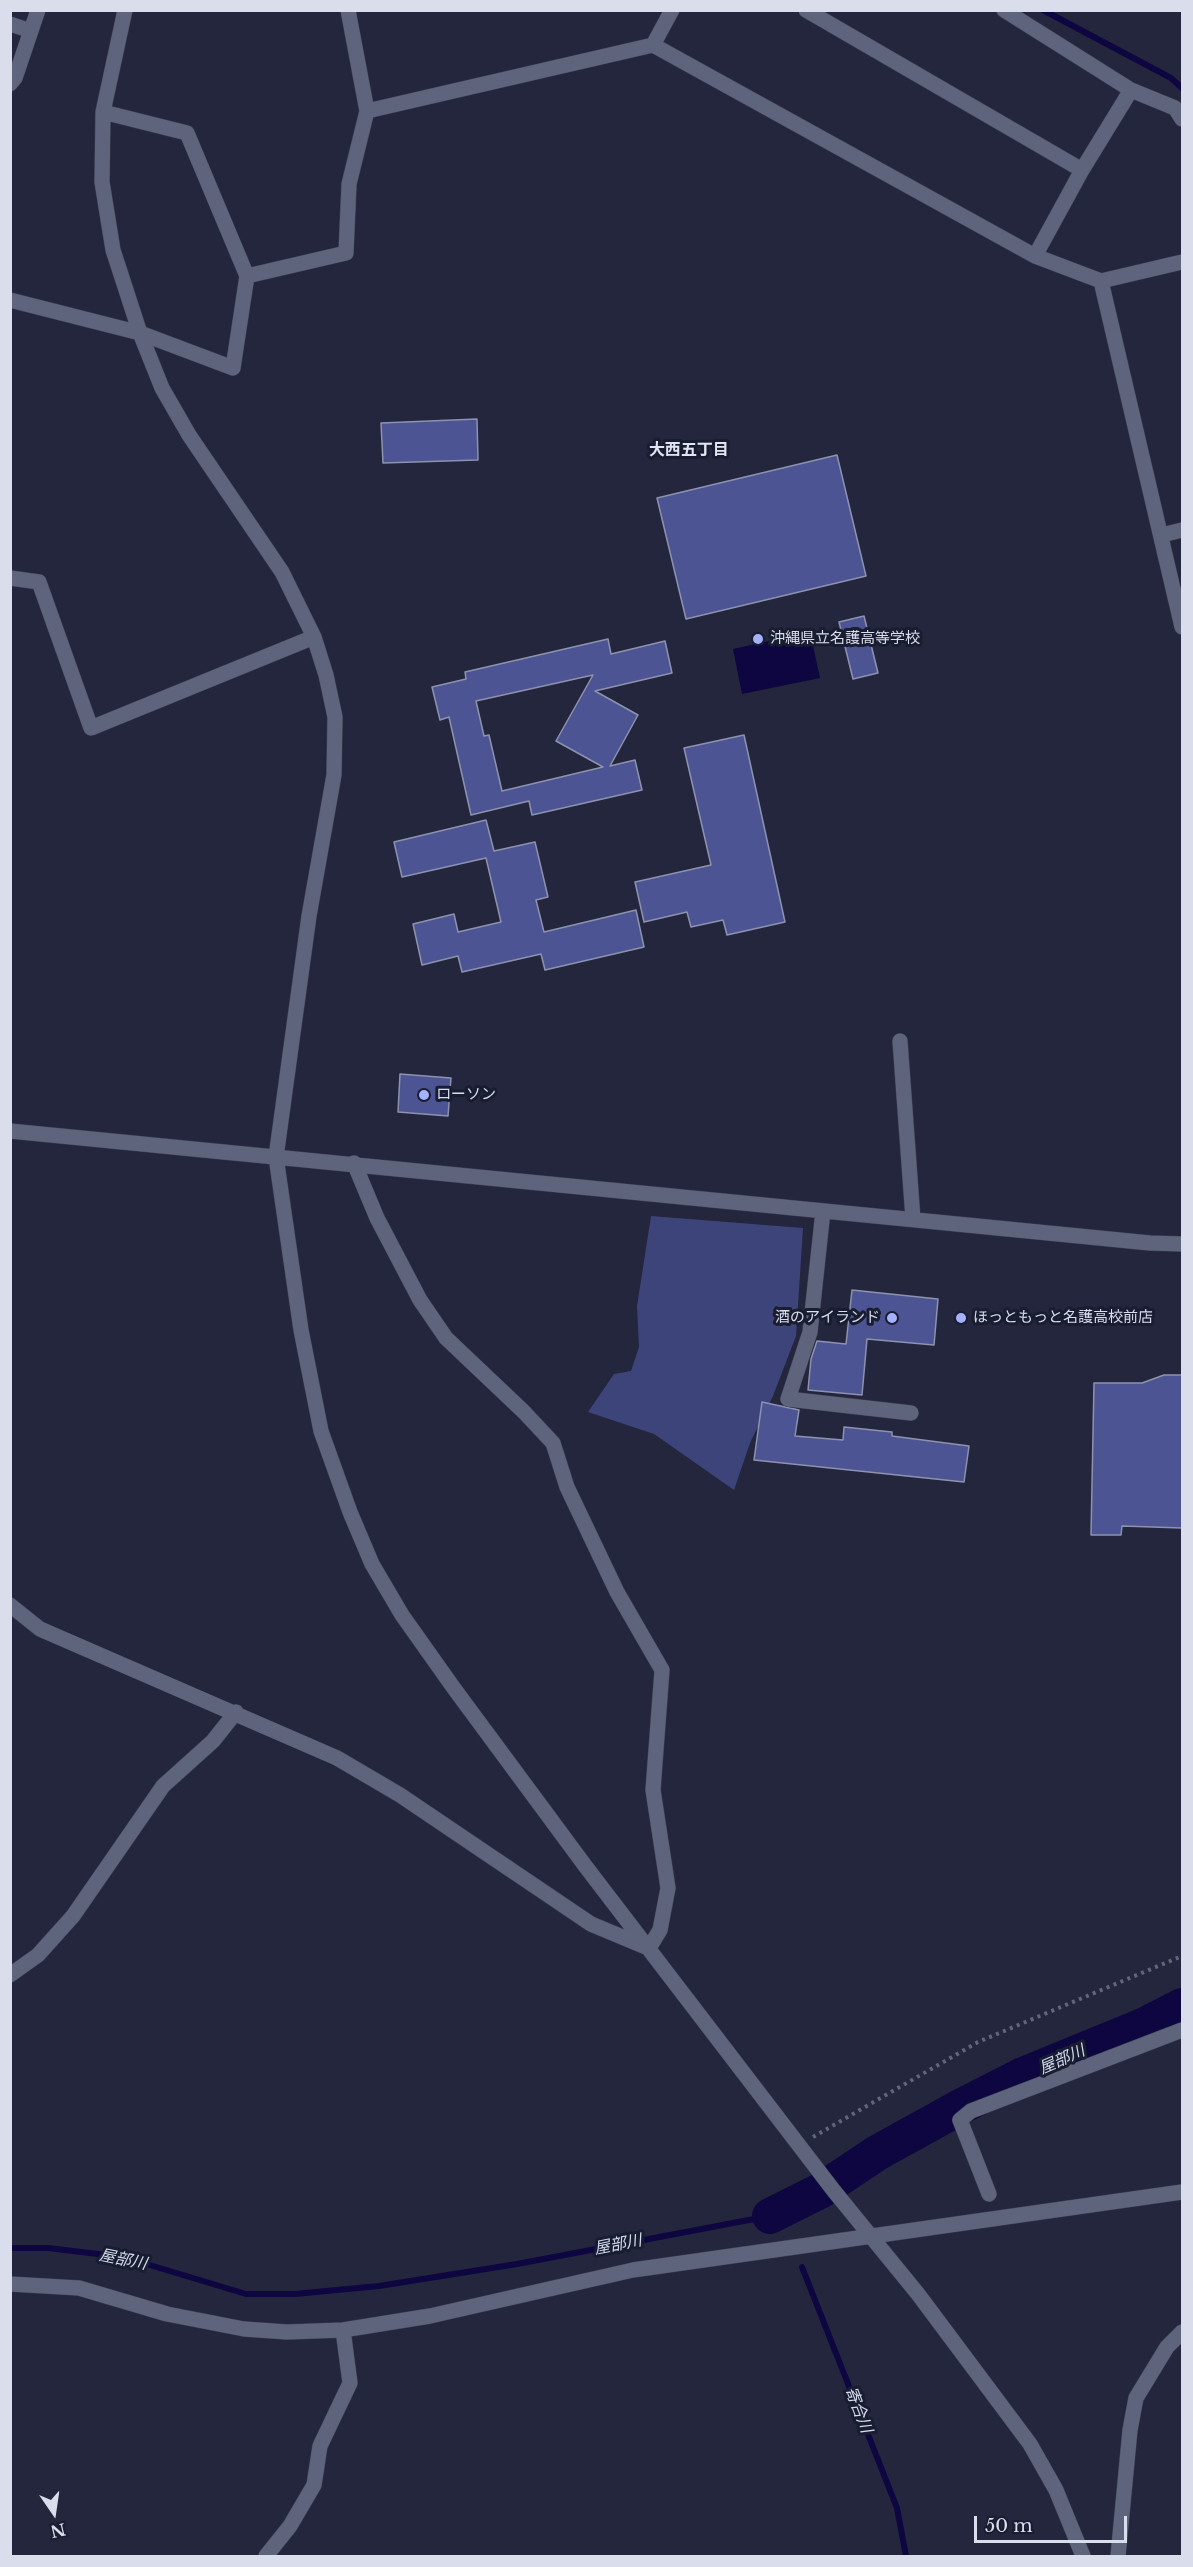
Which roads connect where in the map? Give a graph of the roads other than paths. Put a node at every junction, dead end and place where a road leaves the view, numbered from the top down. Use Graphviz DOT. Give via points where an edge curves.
graph roads {
  1 [pos="38,10"];
  2 [pos="125,10"];
  3 [pos="348,10"];
  4 [pos="672,10"];
  5 [pos="806,10"];
  6 [pos="1004,10"];
  7 [pos="10,24"];
  8 [pos="31,31"];
  9 [pos="653,45"];
  10 [pos="10,84"];
  11 [pos="1131,90"];
  12 [pos="367,111"];
  13 [pos="103,112"];
  14 [pos="1182,119"];
  15 [pos="1082,170"];
  16 [pos="1035,256"];
  17 [pos="1182,262"];
  18 [pos="247,276"];
  19 [pos="1101,282"];
  20 [pos="10,300"];
  21 [pos="140,333"];
  22 [pos="1182,530"];
  23 [pos="1162,535"];
  24 [pos="10,578"];
  25 [pos="1182,627"];
  26 [pos="314,637"];
  27 [pos="900,1041"];
  28 [pos="10,1131"];
  29 [pos="276,1157"];
  30 [pos="354,1163"];
  31 [pos="823,1211"];
  32 [pos="913,1219"];
  33 [pos="1182,1244"];
  34 [pos="911,1413"];
  35 [pos="10,1605"];
  36 [pos="236,1712"];
  37 [pos="649,1948"];
  38 [pos="10,1975"];
  39 [pos="1182,2030"];
  40 [pos="1182,2192"];
  41 [pos="989,2194"];
  42 [pos="871,2235"];
  43 [pos="10,2284"];
  44 [pos="343,2330"];
  45 [pos="1182,2332"];
  46 [pos="266,2556"];
  47 [pos="1083,2556"];
  48 [pos="1118,2556"];
  1 -- 8 [label="street"];
  2 -- 13 [label="street"];
  3 -- 12 [label="street"];
  4 -- 9 [label="street"];
  5 -- 15 [label="street"];
  6 -- 11 [label="street"];
  7 -- 8 [label="street"];
  8 -- 10 [label="street"];
  9 -- 12 [label="street"];
  9 -- 16 [label="street"];
  11 -- 14 [label="street" via="1175,108"];
  11 -- 15 [label="street"];
  12 -- 18 [label="street" via="349,184 346,253"];
  13 -- 18 [label="street" via="187,133"];
  13 -- 21 [label="street" via="106,218"];
  15 -- 16 [label="street"];
  16 -- 19 [label="street"];
  17 -- 19 [label="street"];
  18 -- 21 [label="street" via="233,368"];
  19 -- 23 [label="street"];
  20 -- 21 [label="street"];
  21 -- 26 [label="street" via="162,388 189,435 282,572"];
  22 -- 23 [label="street"];
  23 -- 25 [label="street"];
  24 -- 26 [label="street" via="39,582 91,728"];
  26 -- 29 [label="street" via="335,717 334,775 309,916"];
  27 -- 32 [label="street"];
  28 -- 29 [label="street"];
  29 -- 30 [label="street"];
  29 -- 37 [label="street" via="301,1330 321,1431 372,1564 453,1687"];
  30 -- 31 [label="street"];
  30 -- 37 [label="street" via="414,1289 446,1338 553,1443 567,1487 617,1592 662,1670 653,1790 668,1888 660,1930"];
  31 -- 32 [label="street"];
  31 -- 34 [label="street" via="810,1332 788,1399"];
  32 -- 33 [label="street"];
  35 -- 36 [label="street" via="40,1629"];
  36 -- 37 [label="street" via="337,1758 591,1924"];
  36 -- 38 [label="street" via="213,1741 163,1786 73,1916 38,1955"];
  37 -- 42 [label="street"];
  39 -- 41 [label="street" via="965,2115 960,2120"];
  40 -- 42 [label="street"];
  42 -- 44 [label="street" via="633,2270 430,2316"];
  42 -- 47 [label="street" via="1029,2444 1056,2490"];
  43 -- 44 [label="street" via="80,2288 167,2314 244,2329"];
  44 -- 46 [label="street" via="350,2383 320,2446 314,2485 290,2526"];
  45 -- 48 [label="street" via="1167,2347 1136,2398"];
}
